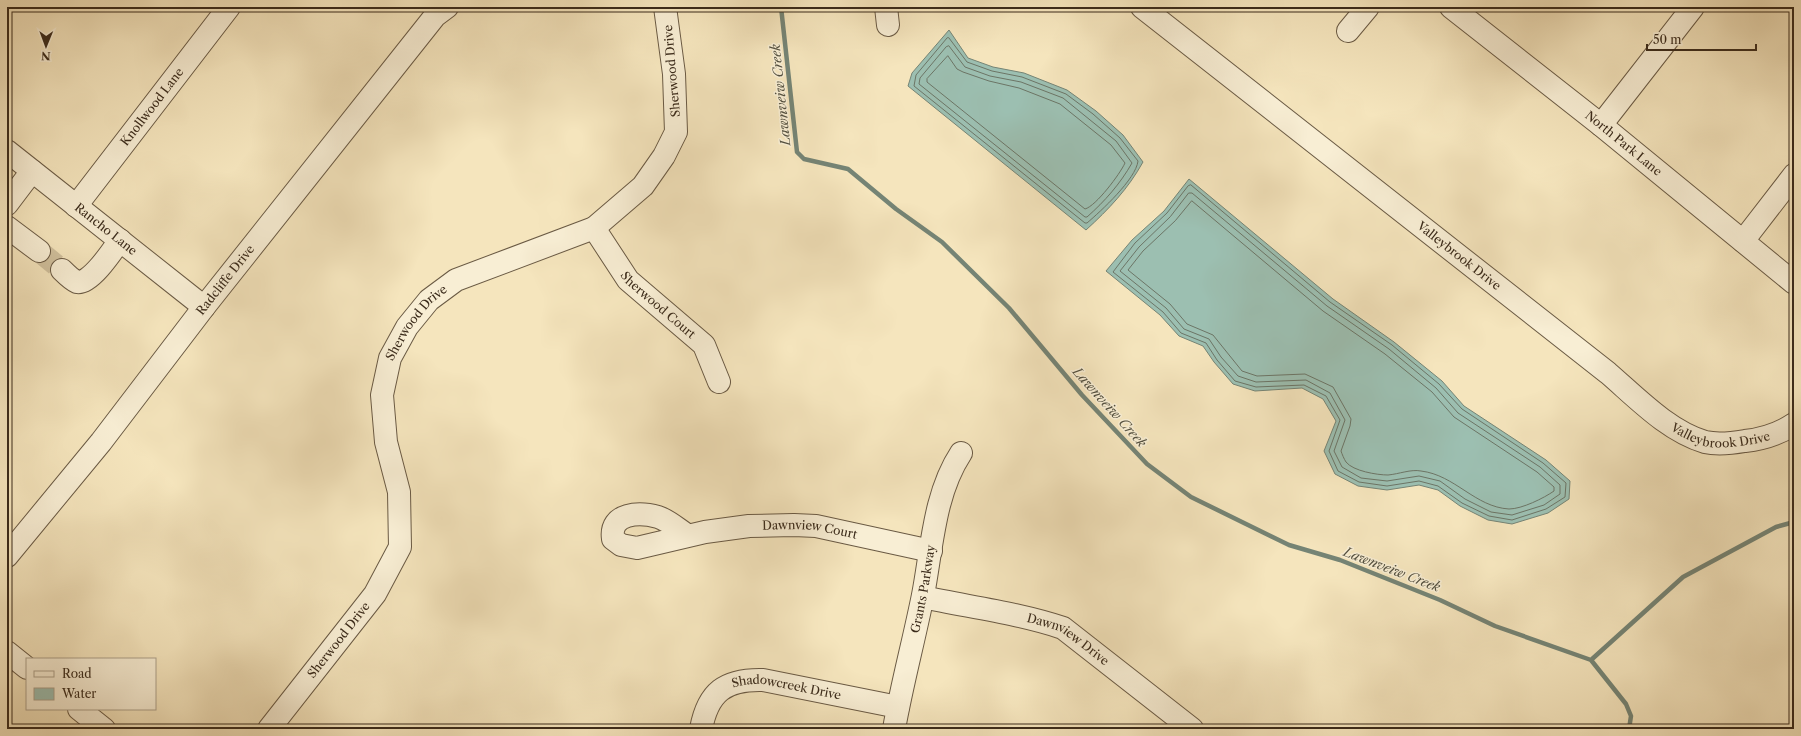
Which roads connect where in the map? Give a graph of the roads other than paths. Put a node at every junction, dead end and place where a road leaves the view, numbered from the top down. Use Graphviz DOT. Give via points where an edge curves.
graph roads {
  1 [pos="229,7"];
  2 [pos="447,7"];
  3 [pos="665,7"];
  4 [pos="1142,7"];
  5 [pos="1368,7"];
  6 [pos="1451,7"];
  7 [pos="1693,7"];
  8 [pos="1348,31"];
  9 [pos="1601,125"];
  10 [pos="7,151"];
  11 [pos="32,171"];
  12 [pos="1794,175"];
  13 [pos="7,204"];
  14 [pos="76,206"];
  15 [pos="7,227"];
  16 [pos="594,228"];
  17 [pos="120,240"];
  18 [pos="1743,241"];
  19 [pos="39,251"];
  20 [pos="69,276"];
  21 [pos="1794,283"];
  22 [pos="204,307"];
  23 [pos="719,382"];
  24 [pos="1794,424"];
  25 [pos="961,453"];
  26 [pos="687,536"];
  27 [pos="931,551"];
  28 [pos="7,556"];
  29 [pos="922,597"];
  30 [pos="7,652"];
  31 [pos="26,667"];
  32 [pos="898,707"];
  33 [pos="80,710"];
  34 [pos="278,726"];
  35 [pos="104,729"];
  36 [pos="701,729"];
  37 [pos="894,729"];
  38 [pos="1192,729"];
  1 -- 14 [label="street, Knollwood Lane"];
  2 -- 22 [label="street, Radcliffe Drive" via="436,16"];
  3 -- 16 [label="street, Sherwood Drive" via="674,74 676,132 664,156 642,186"];
  4 -- 24 [label="street, Valleybrook Drive" via="1684,434 1707,442 1729,443 1756,440 1782,432"];
  5 -- 8 [label="street"];
  6 -- 9 [label="street, North Park Lane"];
  7 -- 9 [label="street"];
  9 -- 18 [label="street, North Park Lane"];
  10 -- 11 [label="street, Rancho Lane"];
  11 -- 13 [label="street"];
  11 -- 14 [label="street, Rancho Lane"];
  12 -- 18 [label="street"];
  14 -- 17 [label="street, Rancho Lane"];
  15 -- 19 [label="street"];
  16 -- 23 [label="street, Sherwood Court" via="628,280 704,345"];
  16 -- 34 [label="street, Sherwood Drive" via="456,280 429,300 407,327 390,358 382,395 386,442 399,492 400,547 375,594"];
  17 -- 20 [label="street" via="98,270 82,282"];
  17 -- 22 [label="street, Rancho Lane"];
  18 -- 21 [label="street, North Park Lane"];
  22 -- 28 [label="street, Radcliffe Drive" via="101,442"];
  25 -- 27 [label="street, Grants Parkway" via="946,480"];
  26 -- 27 [label="street, Dawnview Court" via="749,526 808,526"];
  27 -- 29 [label="street, Grants Parkway"];
  29 -- 32 [label="street, Grants Parkway"];
  29 -- 38 [label="street, Dawnview Drive" via="1063,628"];
  30 -- 31 [label="street"];
  32 -- 36 [label="street, Shadowcreek Drive" via="763,680 747,680 722,688 713,695"];
  32 -- 37 [label="street, Grants Parkway"];
  33 -- 35 [label="street"];
}
